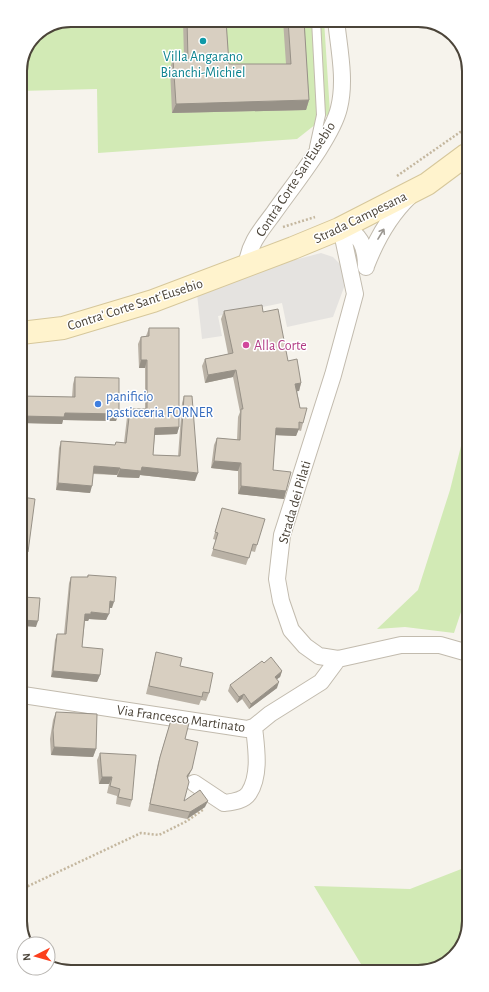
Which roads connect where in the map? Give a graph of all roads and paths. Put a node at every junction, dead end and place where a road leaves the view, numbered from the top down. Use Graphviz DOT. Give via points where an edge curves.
graph roads {
  1 [pos="316,27"];
  2 [pos="337,27"];
  3 [pos="462,131"];
  4 [pos="462,159"];
  5 [pos="310,160"];
  6 [pos="392,180"];
  7 [pos="420,187"];
  8 [pos="317,216"];
  9 [pos="341,228"];
  10 [pos="258,235"];
  11 [pos="247,265"];
  12 [pos="366,267"];
  13 [pos="354,302"];
  14 [pos="27,332"];
  15 [pos="462,652"];
  16 [pos="338,659"];
  17 [pos="27,696"];
  18 [pos="254,727"];
  19 [pos="194,783"];
  20 [pos="218,799"];
  21 [pos="27,887"];
  1 -- 5 [label="lane" via="322,115"];
  2 -- 5 [label="street, Contrà Corte San'Eusebio" via="342,85 339,109 326,137"];
  3 -- 6 [label="path"];
  4 -- 7 [label="street, Strada Campesana"];
  5 -- 10 [label="street, Contrà Corte San'Eusebio"];
  7 -- 9 [label="street, Strada Campesana"];
  12 -- 7 [label="street, Strada dei Pilati, one-way" via="372,250 389,222 404,202"];
  8 -- 10 [label="path"];
  9 -- 11 [label="street, Strada Campesana"];
  9 -- 12 [label="street, Strada dei Pilati" via="355,233 359,238 365,252"];
  9 -- 13 [label="street, Strada dei Pilati"];
  10 -- 11 [label="street, Contrà Corte San'Eusebio" via="248,253"];
  11 -- 14 [label="street, Contra' Corte Sant'Eusebio" via="145,303 63,328"];
  12 -- 13 [label="street, Strada dei Pilati"];
  13 -- 16 [label="street, Strada dei Pilati" via="282,535 277,579 290,630 305,646 320,656"];
  15 -- 16 [label="street, Strada dei Pilati" via="440,646 401,645"];
  16 -- 18 [label="street, Via Francesco Martinato" via="321,682"];
  17 -- 18 [label="street, Via Francesco Martinato" via="247,729"];
  18 -- 20 [label="street" via="256,772 249,793 238,801 224,803"];
  19 -- 20 [label="street"];
  20 -- 21 [label="path" via="187,821 159,835 141,833"];
}
